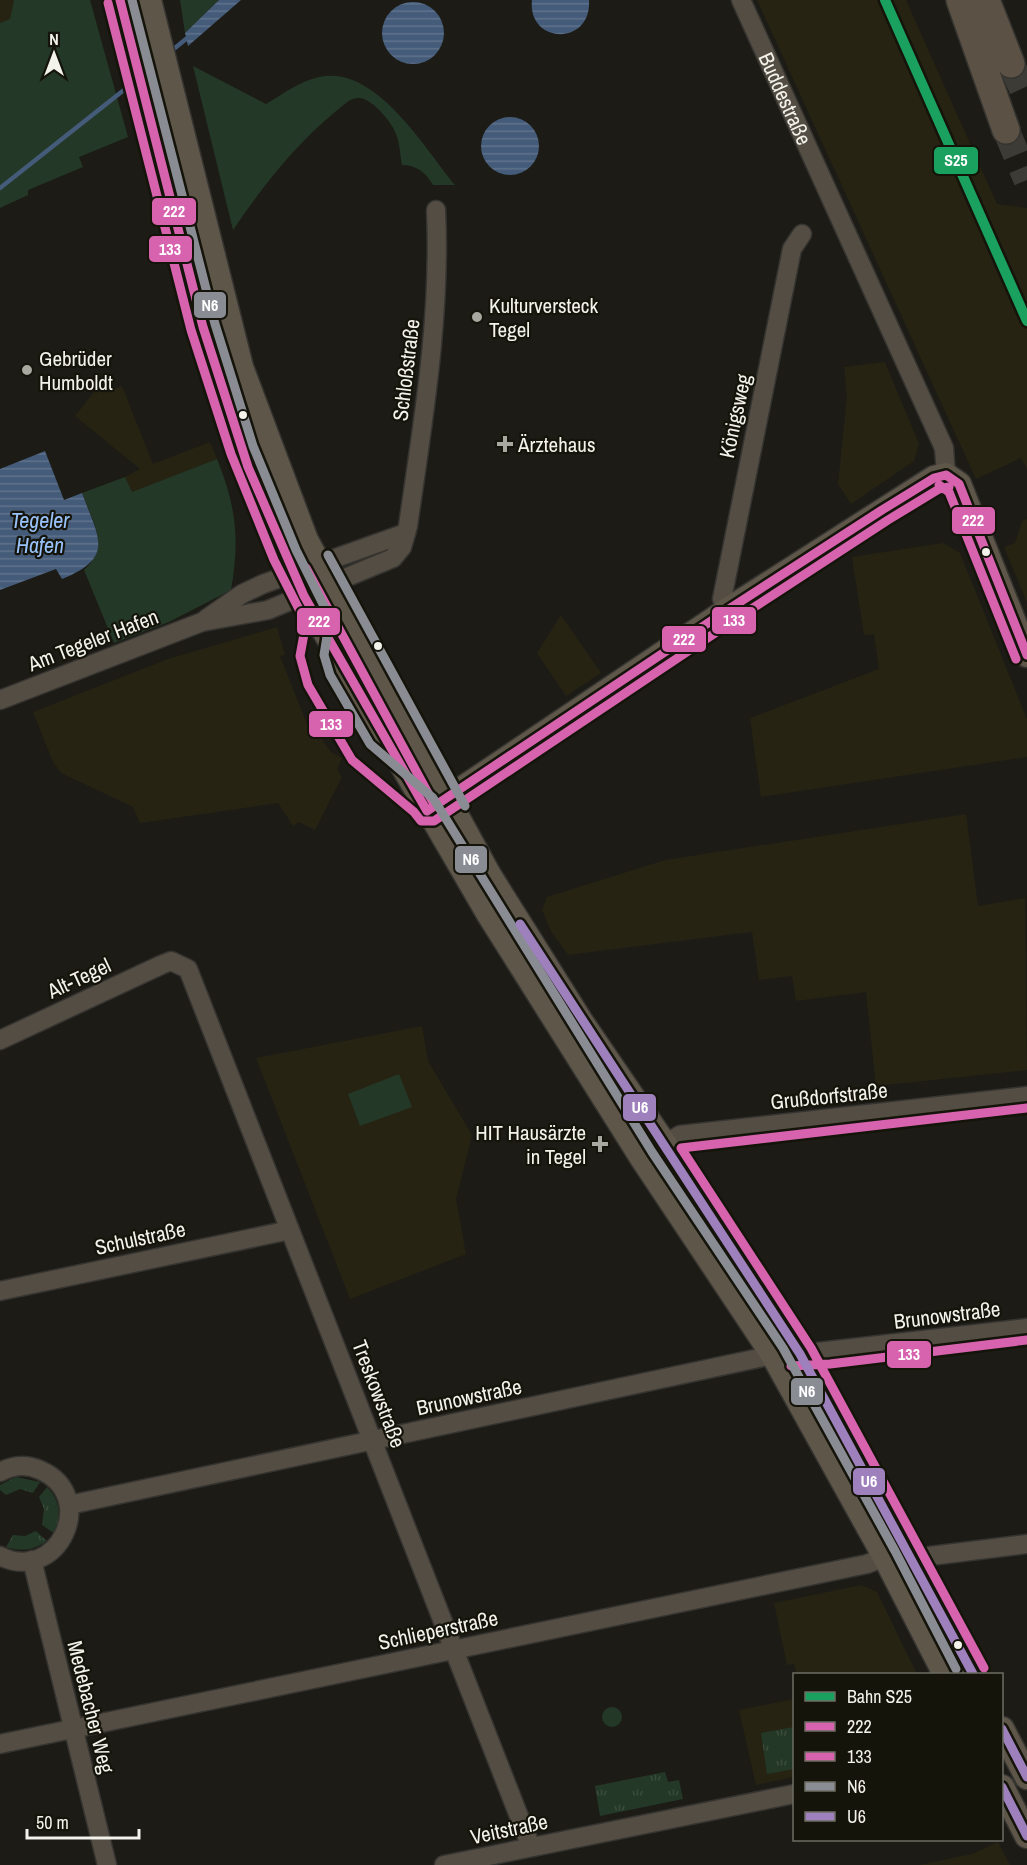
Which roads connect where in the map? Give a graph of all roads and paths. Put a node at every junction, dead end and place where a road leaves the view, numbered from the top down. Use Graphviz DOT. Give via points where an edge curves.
graph roads {
  1 [pos="120,0"];
  2 [pos="149,0"];
  3 [pos="741,0"];
  4 [pos="945,0"];
  5 [pos="960,0"];
  6 [pos="986,0"];
  7 [pos="991,0"];
  8 [pos="997,27"];
  9 [pos="999,68"];
  10 [pos="1006,130"];
  11 [pos="436,210"];
  12 [pos="802,234"];
  13 [pos="946,475"];
  14 [pos="406,533"];
  15 [pos="318,564"];
  16 [pos="292,573"];
  17 [pos="331,585"];
  18 [pos="304,596"];
  19 [pos="729,609"];
  20 [pos="202,622"];
  21 [pos="1027,655"];
  22 [pos="0,700"];
  23 [pos="437,805"];
  24 [pos="179,963"];
  25 [pos="0,1040"];
  26 [pos="1027,1096"];
  27 [pos="664,1143"];
  28 [pos="642,1158"];
  29 [pos="290,1230"];
  30 [pos="0,1291"];
  31 [pos="1027,1328"];
  32 [pos="800,1354"];
  33 [pos="773,1355"];
  34 [pos="373,1439"];
  35 [pos="1,1468"];
  36 [pos="69,1504"];
  37 [pos="1027,1544"];
  38 [pos="0,1556"];
  39 [pos="885,1557"];
  40 [pos="32,1560"];
  41 [pos="915,1562"];
  42 [pos="454,1650"];
  43 [pos="944,1673"];
  44 [pos="972,1673"];
  45 [pos="73,1729"];
  46 [pos="1003,1730"];
  47 [pos="0,1744"];
  48 [pos="1014,1750"];
  49 [pos="1027,1777"];
  50 [pos="1003,1789"];
  51 [pos="793,1794"];
  52 [pos="1027,1836"];
  53 [pos="531,1847"];
  54 [pos="107,1865"];
  55 [pos="444,1865"];
  1 -- 16 [label="main road" via="203,327 248,467"];
  2 -- 15 [label="main road" via="241,367 280,477"];
  3 -- 13 [label="street, Buddestraße" via="944,448"];
  4 -- 9 [label="highway"];
  5 -- 9 [label="highway"];
  6 -- 8 [label="highway"];
  7 -- 8 [label="highway"];
  8 -- 9 [label="highway"];
  9 -- 10 [label="highway"];
  11 -- 14 [label="street, Schloßstraße" via="439,265 432,351"];
  12 -- 19 [label="street, Königsweg" via="792,249 734,532 722,598"];
  13 -- 19 [label="main road" via="934,478 882,510"];
  13 -- 21 [label="main road" via="959,484"];
  14 -- 15 [label="street"];
  14 -- 17 [label="street, Schloßstraße" via="393,558"];
  15 -- 16 [label="street"];
  15 -- 17 [label="main road"];
  16 -- 18 [label="main road"];
  16 -- 20 [label="street, Am Tegeler Hafen" via="242,594"];
  17 -- 18 [label="street, Am Tegeler Hafen"];
  17 -- 23 [label="main road"];
  18 -- 20 [label="street, Am Tegeler Hafen" via="268,610"];
  18 -- 23 [label="main road"];
  19 -- 23 [label="main road"];
  20 -- 22 [label="street, Am Tegeler Hafen"];
  23 -- 27 [label="main road" via="486,869 568,1001"];
  23 -- 28 [label="main road"];
  24 -- 25 [label="street, Alt-Tegel" via="161,964"];
  24 -- 29 [label="street, Treskowstraße" via="188,969"];
  26 -- 27 [label="street, Grußdorfstraße" via="680,1135"];
  27 -- 28 [label="street, Grußdorfstraße"];
  27 -- 32 [label="main road"];
  28 -- 33 [label="main road"];
  29 -- 30 [label="street, Schulstraße"];
  29 -- 34 [label="street, Treskowstraße"];
  31 -- 32 [label="street, Brunowstraße"];
  32 -- 33 [label="main road"];
  32 -- 41 [label="main road"];
  33 -- 34 [label="street, Brunowstraße"];
  33 -- 39 [label="main road"];
  34 -- 36 [label="street, Brunowstraße"];
  34 -- 42 [label="street, Treskowstraße"];
  35 -- 36 [label="street" via="23,1466 42,1471 57,1481"];
  36 -- 40 [label="street" via="64,1536 52,1550"];
  37 -- 41 [label="street" via="930,1556"];
  38 -- 40 [label="street" via="13,1561"];
  39 -- 42 [label="street, Schlieperstraße" via="867,1564"];
  39 -- 43 [label="main road"];
  40 -- 45 [label="street, Medebacher Weg"];
  41 -- 44 [label="main road"];
  42 -- 45 [label="street, Schlieperstraße"];
  42 -- 53 [label="street, Treskowstraße"];
  45 -- 47 [label="street, Schlieperstraße"];
  45 -- 54 [label="street, Medebacher Weg"];
  46 -- 48 [label="main road"];
  48 -- 49 [label="main road"];
  50 -- 52 [label="main road"];
  51 -- 53 [label="street, Veitstraße"];
  53 -- 55 [label="street, Veitstraße"];
}
